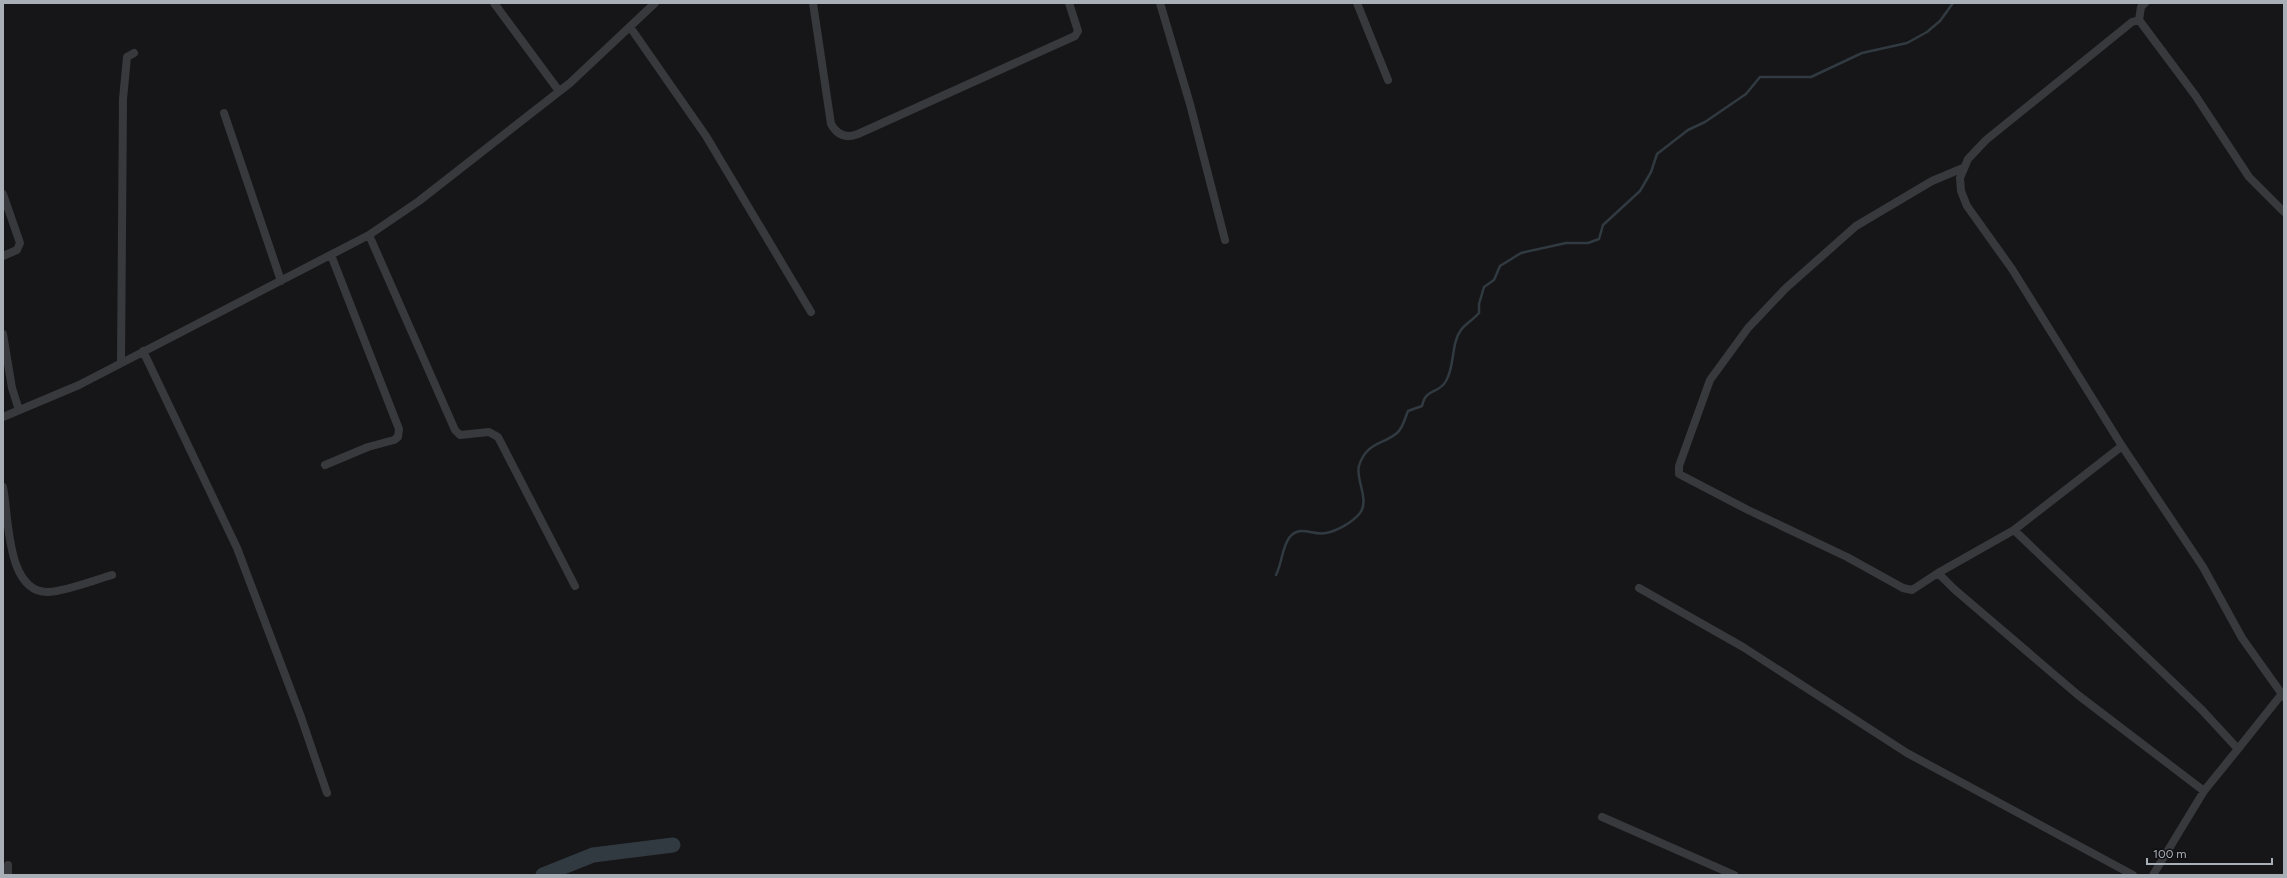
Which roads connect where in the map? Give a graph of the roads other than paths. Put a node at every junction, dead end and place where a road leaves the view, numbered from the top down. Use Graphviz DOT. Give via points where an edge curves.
graph roads {
  1 [pos="494,3"];
  2 [pos="655,3"];
  3 [pos="813,3"];
  4 [pos="1069,3"];
  5 [pos="1160,3"];
  6 [pos="1358,3"];
  7 [pos="2145,3"];
  8 [pos="2138,20"];
  9 [pos="630,27"];
  10 [pos="134,53"];
  11 [pos="1388,80"];
  12 [pos="559,91"];
  13 [pos="224,113"];
  14 [pos="1963,168"];
  15 [pos="3,194"];
  16 [pos="2284,212"];
  17 [pos="369,235"];
  18 [pos="1224,240"];
  19 [pos="331,255"];
  20 [pos="3,256"];
  21 [pos="280,280"];
  22 [pos="811,312"];
  23 [pos="3,334"];
  24 [pos="143,351"];
  25 [pos="121,363"];
  26 [pos="19,410"];
  27 [pos="3,417"];
  28 [pos="2122,446"];
  29 [pos="325,465"];
  30 [pos="3,486"];
  31 [pos="2014,530"];
  32 [pos="1938,573"];
  33 [pos="112,575"];
  34 [pos="575,586"];
  35 [pos="1639,588"];
  36 [pos="2283,696"];
  37 [pos="2238,749"];
  38 [pos="2204,791"];
  39 [pos="327,793"];
  40 [pos="1602,817"];
  41 [pos="8,865"];
  42 [pos="8,875"];
  43 [pos="1734,875"];
  44 [pos="2133,875"];
  45 [pos="2153,875"];
  1 -- 12 [label="street"];
  2 -- 9 [label="street"];
  3 -- 4 [label="street" via="831,124 838,133 848,137 1075,36 1078,31"];
  5 -- 18 [label="street" via="1190,104"];
  6 -- 11 [label="street"];
  7 -- 8 [label="street"];
  8 -- 14 [label="street" via="2132,22 1986,140"];
  8 -- 16 [label="street" via="2195,95 2249,177"];
  9 -- 12 [label="street"];
  9 -- 22 [label="street" via="706,136"];
  10 -- 25 [label="street" via="127,57 123,99"];
  12 -- 17 [label="street" via="419,201"];
  13 -- 21 [label="street"];
  14 -- 28 [label="street" via="1960,178 1961,190 1968,206 2020,282"];
  14 -- 32 [label="street" via="1932,181 1856,226 1786,288 1748,328 1710,380 1679,466 1679,474 1682,477 1848,557 1902,588 1912,590"];
  15 -- 20 [label="street" via="20,243 17,250"];
  17 -- 19 [label="street"];
  17 -- 34 [label="street" via="455,430 460,435 489,432 498,437"];
  19 -- 21 [label="street"];
  19 -- 29 [label="street" via="399,434 394,440 368,447"];
  21 -- 24 [label="street"];
  23 -- 26 [label="street" via="12,388"];
  24 -- 25 [label="street"];
  24 -- 39 [label="street" via="237,548 301,716"];
  25 -- 26 [label="street" via="79,385"];
  26 -- 27 [label="street"];
  28 -- 31 [label="street"];
  28 -- 36 [label="street" via="2203,568 2242,638"];
  30 -- 33 [label="street" via="16,566 33,590 50,592"];
  31 -- 32 [label="street"];
  31 -- 37 [label="street" via="2202,710"];
  32 -- 38 [label="street" via="2078,695"];
  35 -- 44 [label="street" via="1743,647 1907,753"];
  36 -- 37 [label="street"];
  37 -- 38 [label="street"];
  38 -- 45 [label="street"];
  40 -- 43 [label="street"];
  41 -- 42 [label="street"];
}
